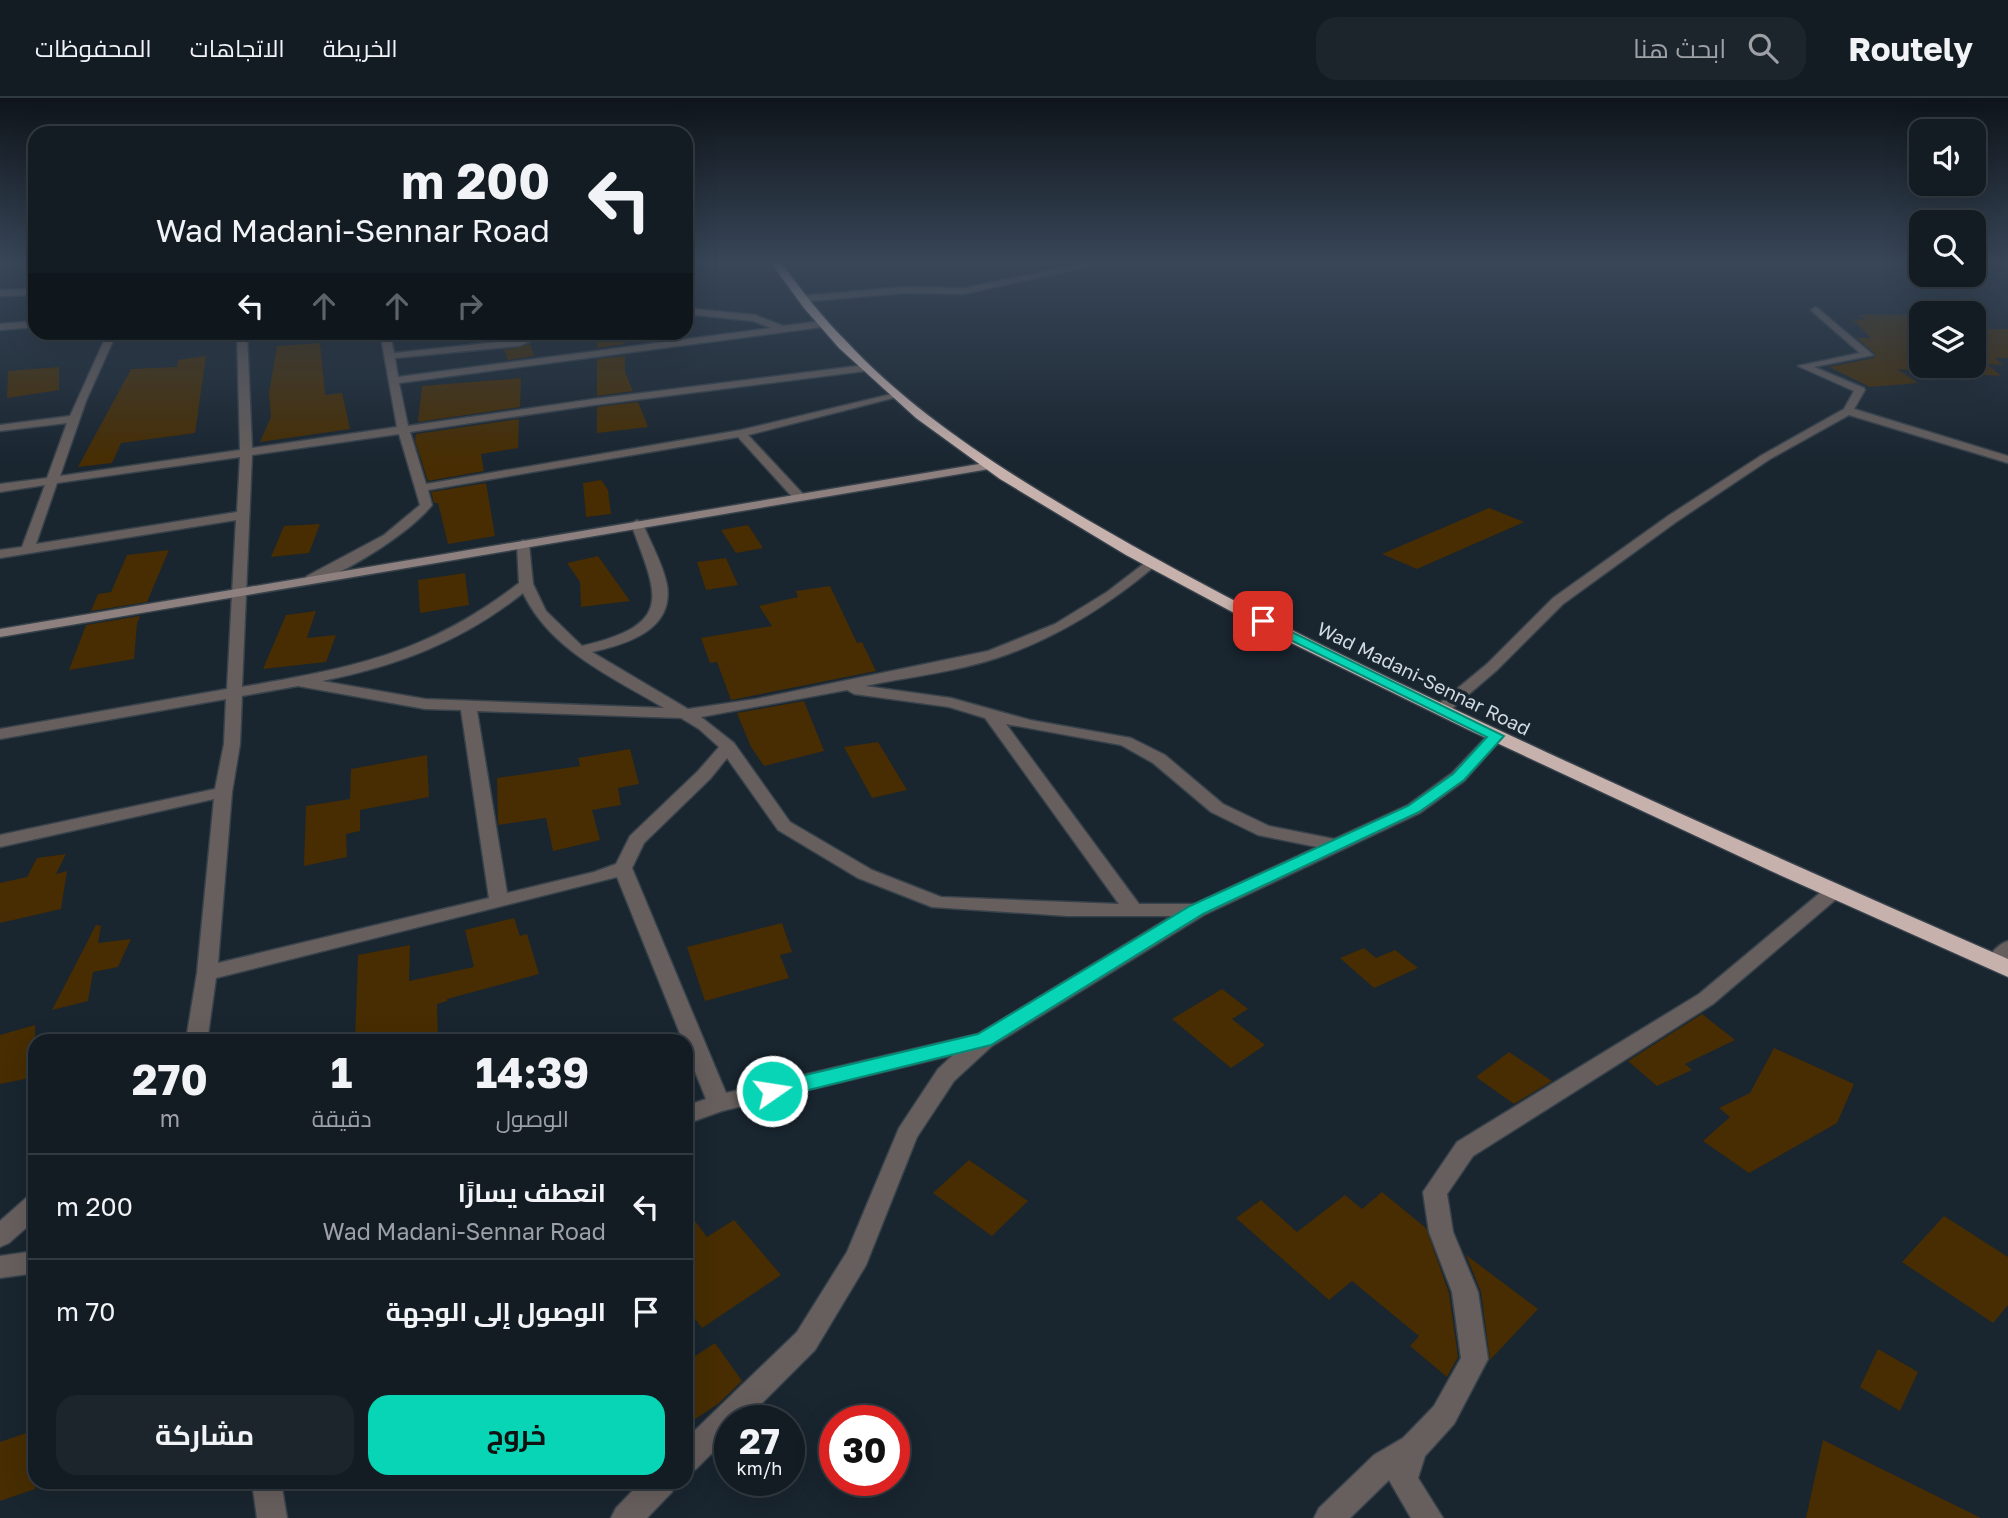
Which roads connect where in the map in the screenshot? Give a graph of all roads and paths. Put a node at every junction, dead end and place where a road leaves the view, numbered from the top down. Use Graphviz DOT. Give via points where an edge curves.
graph roads {
  1 [pos="773,330"];
  2 [pos="828,330"];
  3 [pos="1841,330"];
  4 [pos="110,340"];
  5 [pos="242,340"];
  6 [pos="386,340"];
  7 [pos="529,340"];
  8 [pos="389,356"];
  9 [pos="865,368"];
  10 [pos="394,381"];
  11 [pos="896,396"];
  12 [pos="1848,411"];
  13 [pos="75,419"];
  14 [pos="0,428"];
  15 [pos="404,430"];
  16 [pos="741,433"];
  17 [pos="246,452"];
  18 [pos="2008,460"];
  19 [pos="991,466"];
  20 [pos="54,481"];
  21 [pos="0,488"];
  22 [pos="421,488"];
  23 [pos="799,497"];
  24 [pos="242,515"];
  25 [pos="637,524"];
  26 [pos="523,544"];
  27 [pos="27,550"];
  28 [pos="0,554"];
  29 [pos="1150,563"];
  30 [pos="312,579"];
  31 [pos="526,584"];
  32 [pos="239,592"];
  33 [pos="0,634"];
  34 [pos="579,651"];
  35 [pos="299,682"];
  36 [pos="837,687"];
  37 [pos="234,692"];
  38 [pos="468,707"];
  39 [pos="1441,710"];
  40 [pos="689,714"];
  41 [pos="991,715"];
  42 [pos="0,734"];
  43 [pos="1496,736"];
  44 [pos="728,746"];
  45 [pos="223,792"];
  46 [pos="0,841"];
  47 [pos="1335,845"];
  48 [pos="623,868"];
  49 [pos="1834,891"];
  50 [pos="499,901"];
  51 [pos="1134,910"];
  52 [pos="1197,910"];
  53 [pos="2004,960"];
  54 [pos="207,973"];
  55 [pos="197,1034"];
  56 [pos="691,1034"];
  57 [pos="693,1040"];
  58 [pos="984,1040"];
  59 [pos="719,1104"];
  60 [pos="693,1113"];
  61 [pos="28,1211"];
  62 [pos="0,1236"];
  63 [pos="28,1263"];
  64 [pos="0,1267"];
  65 [pos="1413,1448"];
  66 [pos="693,1452"];
  67 [pos="267,1489"];
  68 [pos="655,1489"];
  69 [pos="272,1518"];
  70 [pos="626,1518"];
  71 [pos="1329,1518"];
  72 [pos="1428,1518"];
  1 -- 10 [label="street"];
  2 -- 9 [label="highway, Wad Madani-Sennar Road"];
  3 -- 12 [label="street" via="1868,352 1865,356 1803,366 1860,390"];
  4 -- 13 [label="street"];
  5 -- 17 [label="street"];
  6 -- 8 [label="street"];
  7 -- 8 [label="street"];
  8 -- 10 [label="street"];
  9 -- 11 [label="highway, Wad Madani-Sennar Road"];
  9 -- 15 [label="street"];
  10 -- 15 [label="street"];
  11 -- 16 [label="street"];
  11 -- 19 [label="highway, Wad Madani-Sennar Road"];
  12 -- 18 [label="street"];
  12 -- 39 [label="street" via="1766,457 1558,601"];
  13 -- 14 [label="street"];
  13 -- 20 [label="street"];
  15 -- 17 [label="street"];
  15 -- 22 [label="street"];
  16 -- 22 [label="street"];
  16 -- 23 [label="street"];
  17 -- 20 [label="street"];
  17 -- 24 [label="street"];
  19 -- 23 [label="street"];
  19 -- 29 [label="highway, Wad Madani-Sennar Road"];
  20 -- 21 [label="street"];
  20 -- 27 [label="street"];
  22 -- 30 [label="street" via="426,505 417,518"];
  23 -- 25 [label="street"];
  24 -- 27 [label="street"];
  24 -- 32 [label="street"];
  25 -- 26 [label="street"];
  25 -- 34 [label="street" via="660,584 662,605 647,628 614,643"];
  26 -- 30 [label="street"];
  26 -- 31 [label="street"];
  27 -- 28 [label="street"];
  29 -- 36 [label="street" via="1060,627 992,654"];
  29 -- 39 [label="highway, Wad Madani-Sennar Road"];
  30 -- 32 [label="street"];
  31 -- 34 [label="street" via="541,613"];
  31 -- 35 [label="street" via="463,631 430,646 398,659"];
  32 -- 33 [label="street"];
  32 -- 37 [label="street"];
  34 -- 40 [label="street"];
  35 -- 37 [label="street"];
  35 -- 38 [label="street"];
  36 -- 40 [label="street"];
  36 -- 41 [label="street" via="898,694"];
  37 -- 42 [label="street"];
  37 -- 45 [label="street" via="232,744"];
  38 -- 40 [label="street"];
  38 -- 50 [label="street"];
  39 -- 43 [label="highway, Wad Madani-Sennar Road"];
  40 -- 44 [label="street"];
  41 -- 47 [label="street" via="1125,741 1159,759 1217,808 1264,831"];
  41 -- 51 [label="street"];
  43 -- 47 [label="street" via="1458,777 1414,809"];
  43 -- 49 [label="highway, Wad Madani-Sennar Road"];
  44 -- 48 [label="street" via="636,840"];
  44 -- 51 [label="street" via="784,825 866,874 939,903"];
  45 -- 46 [label="street"];
  45 -- 54 [label="street"];
  47 -- 52 [label="street"];
  48 -- 50 [label="street"];
  48 -- 56 [label="street"];
  49 -- 53 [label="highway, Wad Madani-Sennar Road"];
  49 -- 65 [label="street" via="1706,999 1465,1149 1435,1192 1441,1232 1465,1292 1475,1359 1444,1415"];
  50 -- 54 [label="street"];
  51 -- 52 [label="street"];
  52 -- 58 [label="street"];
  54 -- 55 [label="street"];
  57 -- 59 [label="street"];
  58 -- 59 [label="street"];
  58 -- 66 [label="street" via="946,1075 907,1134 857,1257 806,1341"];
  59 -- 60 [label="street"];
  61 -- 62 [label="street"];
  63 -- 64 [label="street"];
  65 -- 71 [label="street" via="1384,1465"];
  65 -- 72 [label="street" via="1403,1481"];
  67 -- 69 [label="street"];
  68 -- 70 [label="street"];
}
